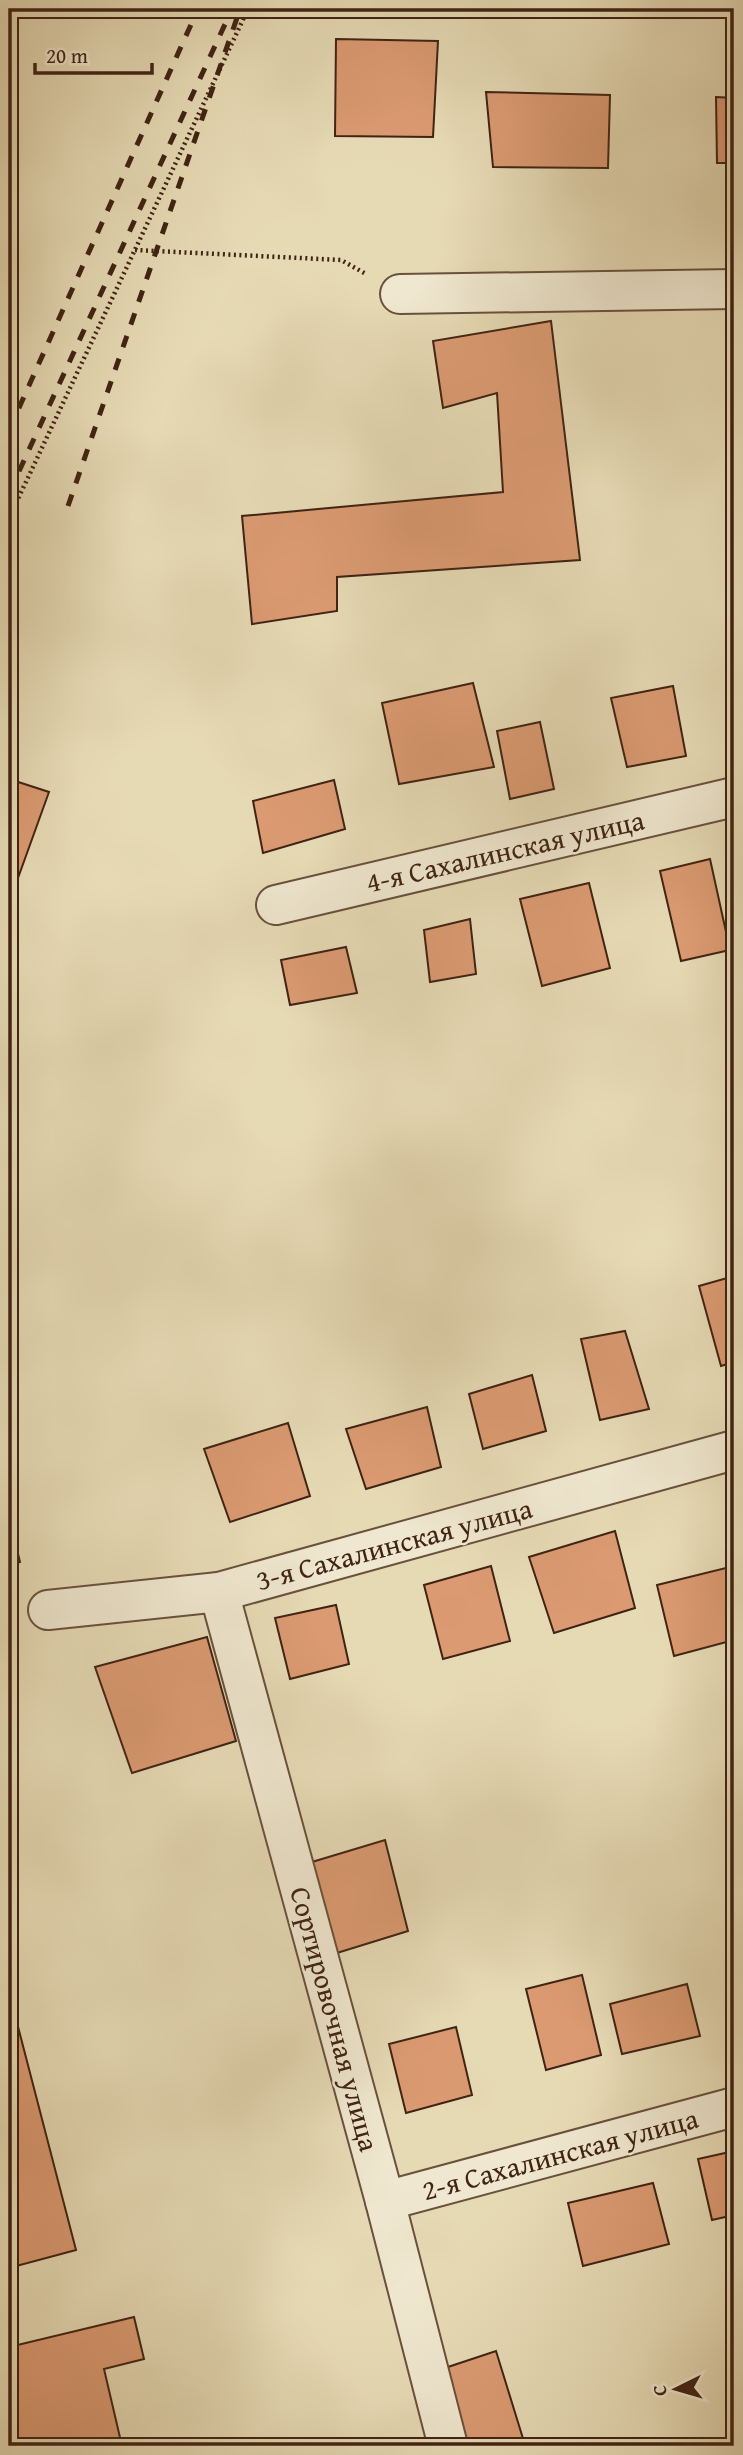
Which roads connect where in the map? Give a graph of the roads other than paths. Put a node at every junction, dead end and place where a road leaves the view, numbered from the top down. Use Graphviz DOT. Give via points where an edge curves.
graph roads {
  1 [pos="734,289"];
  2 [pos="400,293"];
  3 [pos="734,797"];
  4 [pos="276,905"];
  5 [pos="734,1450"];
  6 [pos="219,1592"];
  7 [pos="48,1610"];
  8 [pos="734,2107"];
  9 [pos="385,2201"];
  10 [pos="448,2446"];
  1 -- 2 [label="street"];
  3 -- 4 [label="street, 4-я Сахалинская улица"];
  5 -- 6 [label="street, 3-я Сахалинская улица"];
  6 -- 7 [label="street, 3-я Сахалинская улица"];
  6 -- 9 [label="street, Сортировочная улица"];
  8 -- 9 [label="street, 2-я Сахалинская улица"];
  9 -- 10 [label="street, Сортировочная улица"];
}
